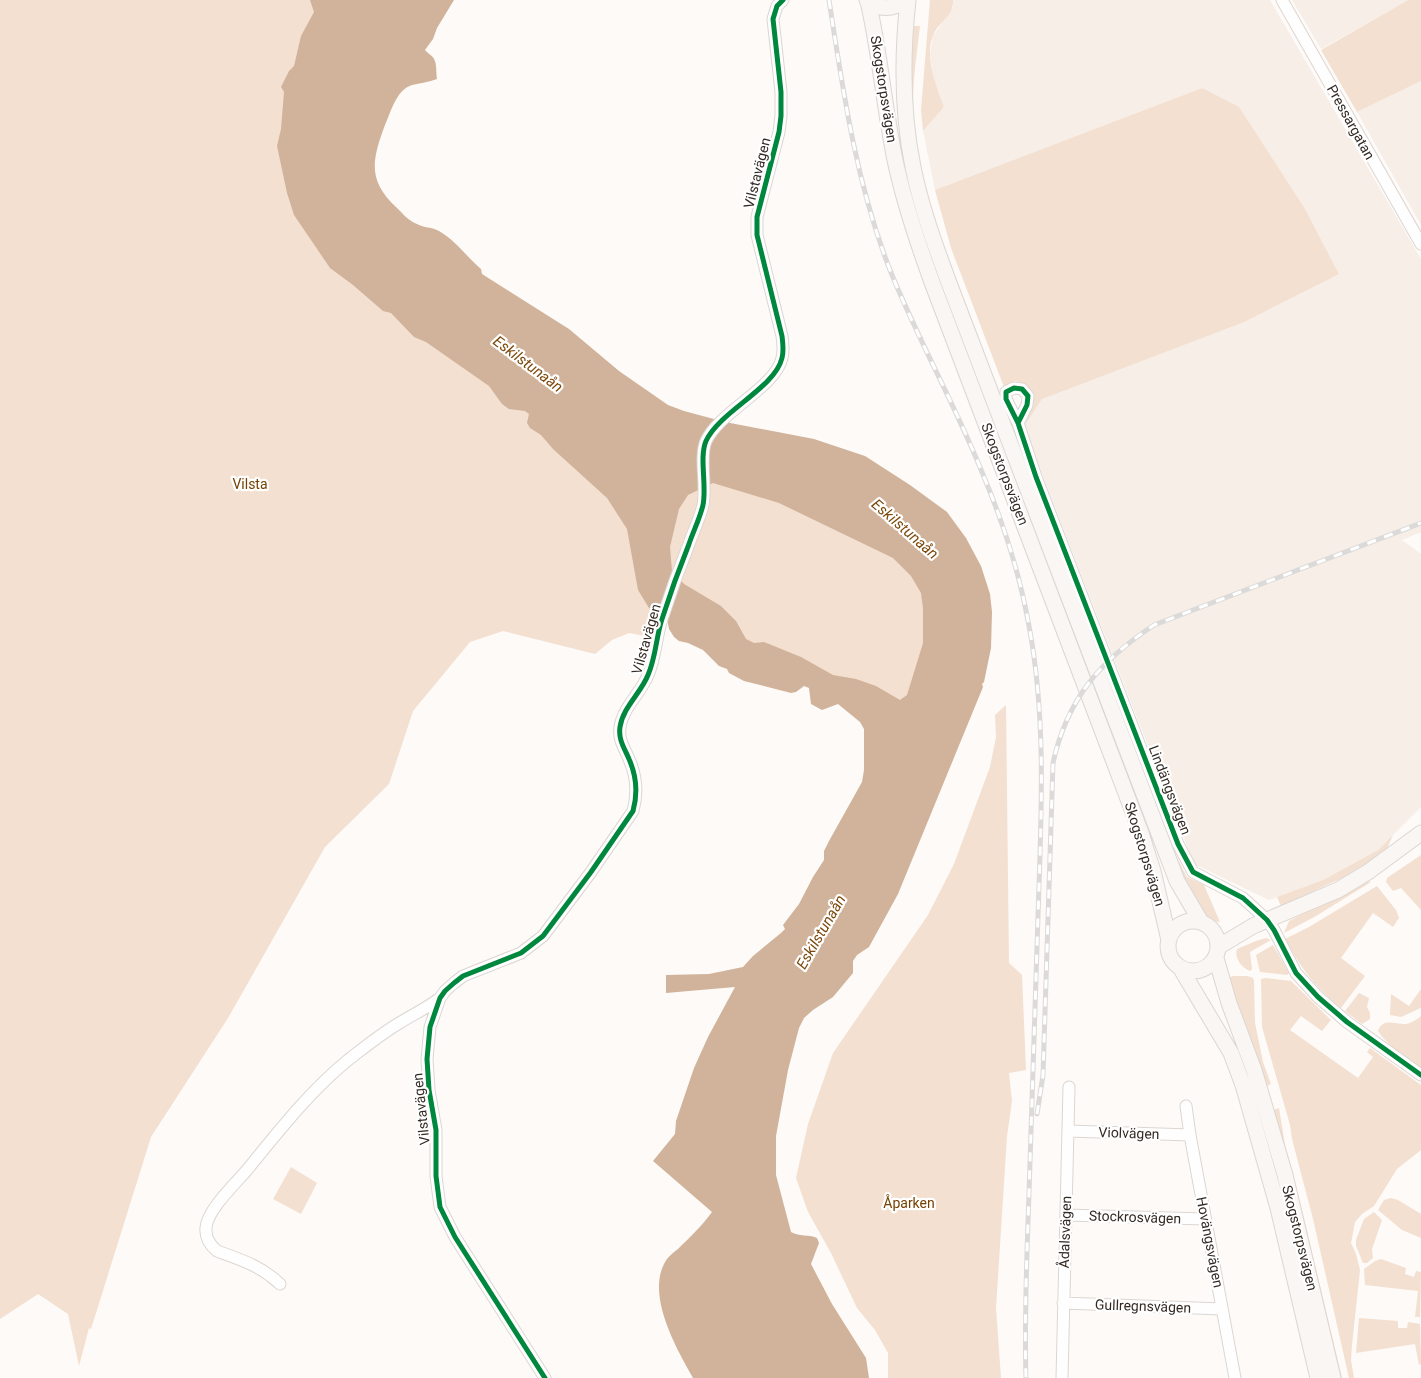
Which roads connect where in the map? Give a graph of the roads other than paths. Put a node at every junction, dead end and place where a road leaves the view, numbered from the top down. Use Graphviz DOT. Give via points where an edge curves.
graph roads {
  1 [pos="783,0"];
  2 [pos="867,0"];
  3 [pos="907,0"];
  4 [pos="1282,0"];
  5 [pos="1421,244"];
  6 [pos="1018,423"];
  7 [pos="1421,833"];
  8 [pos="1260,923"];
  9 [pos="1206,925"];
  10 [pos="1169,940"];
  11 [pos="1217,953"];
  12 [pos="1181,969"];
  13 [pos="440,998"];
  14 [pos="1421,1075"];
  15 [pos="1069,1087"];
  16 [pos="1186,1106"];
  17 [pos="1069,1131"];
  18 [pos="1190,1135"];
  19 [pos="1066,1215"];
  20 [pos="1205,1219"];
  21 [pos="280,1284"];
  22 [pos="1063,1303"];
  23 [pos="1222,1309"];
  24 [pos="545,1378"];
  25 [pos="1062,1378"];
  26 [pos="1235,1378"];
  27 [pos="1318,1378"];
  28 [pos="1333,1378"];
  1 -- 13 [label="street, Vilstavägen" via="773,19 781,116 757,217 757,235 782,336 782,360 772,376 722,420 710,435 704,450 703,506 662,620 649,672 621,721 620,740 637,787 633,811 543,936 516,956 463,976"];
  2 -- 3 [label="main road" via="886,8"];
  2 -- 10 [label="main road, Skogstorpsvägen" via="895,159 910,222 1141,833"];
  3 -- 9 [label="main road, Skogstorpsvägen" via="904,102 913,167 928,222 1177,881"];
  4 -- 5 [label="street, Pressargatan"];
  6 -- 8 [label="street, Lindängsvägen" via="1036,477 1186,861 1193,872 1243,898"];
  7 -- 8 [label="main road" via="1338,890"];
  8 -- 9 [label="main road" via="1225,929"];
  8 -- 11 [label="main road"];
  8 -- 14 [label="street, Lindängsvägen" via="1274,930 1296,973 1318,997"];
  9 -- 10 [label="main road" via="1190,921 1180,925"];
  9 -- 11 [label="main road" via="1216,936"];
  10 -- 12 [label="main road" via="1169,954"];
  11 -- 12 [label="main road" via="1203,970"];
  11 -- 28 [label="main road, Skogstorpsvägen" via="1229,1003 1254,1070 1280,1156"];
  12 -- 27 [label="main road, Skogstorpsvägen" via="1231,1053 1243,1085 1278,1208"];
  13 -- 21 [label="street" via="388,1031 330,1076 275,1135 212,1213 206,1236 212,1247 255,1265"];
  13 -- 24 [label="street, Vilstavägen" via="430,1026 427,1058 436,1130 440,1207"];
  15 -- 17 [label="street, Ådalsvägen"];
  16 -- 18 [label="street, Hovängsvägen"];
  17 -- 18 [label="street, Violvägen"];
  17 -- 19 [label="street, Ådalsvägen"];
  18 -- 20 [label="street, Hovängsvägen"];
  19 -- 20 [label="street, Stockrosvägen"];
  19 -- 22 [label="street, Ådalsvägen"];
  20 -- 23 [label="street, Hovängsvägen"];
  22 -- 23 [label="street, Gullregnsvägen"];
  22 -- 25 [label="street, Ådalsvägen"];
  23 -- 26 [label="street, Hovängsvägen"];
}
